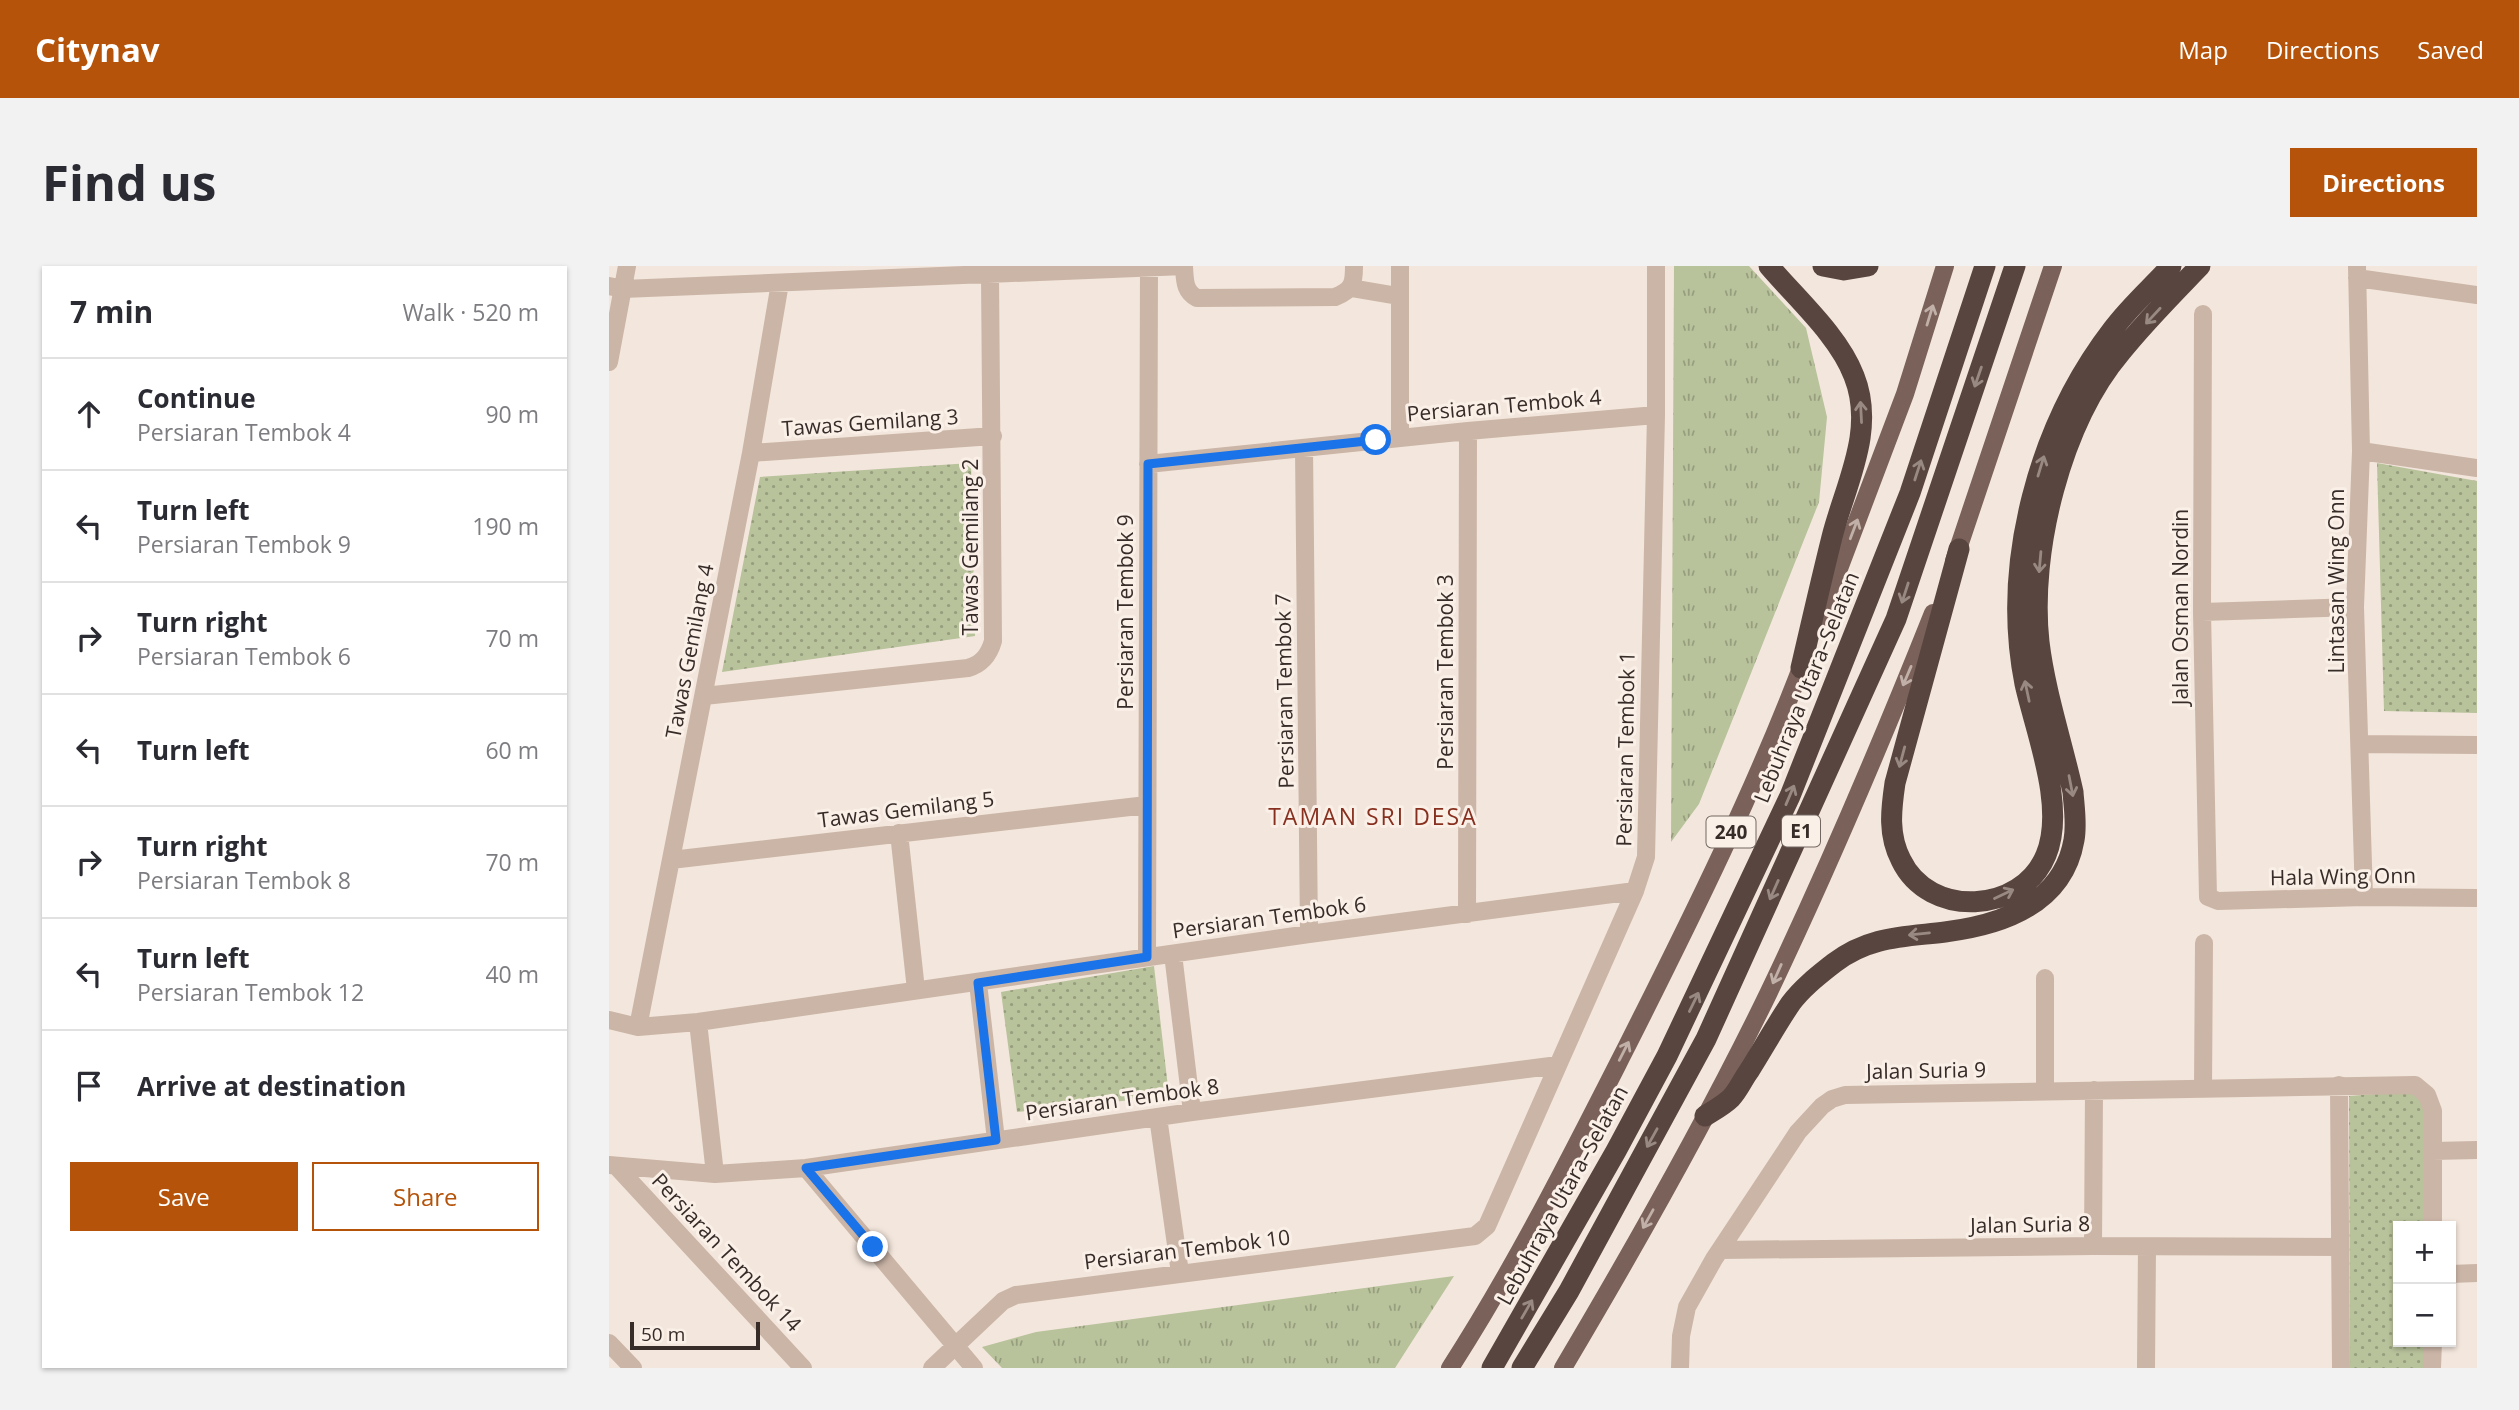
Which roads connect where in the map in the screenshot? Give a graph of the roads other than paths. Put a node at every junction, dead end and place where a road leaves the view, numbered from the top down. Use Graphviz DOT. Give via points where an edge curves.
graph roads {
  1 [pos="627,266"];
  2 [pos="1354,266"];
  3 [pos="1400,266"];
  4 [pos="1656,266"];
  5 [pos="1769,266"];
  6 [pos="1823,266"];
  7 [pos="1868,266"];
  8 [pos="1945,266"];
  9 [pos="1986,266"];
  10 [pos="2015,266"];
  11 [pos="2053,266"];
  12 [pos="2171,266"];
  13 [pos="2200,266"];
  14 [pos="1149,267"];
  15 [pos="1184,267"];
  16 [pos="2357,272"];
  17 [pos="990,275"];
  18 [pos="780,283"];
  19 [pos="616,288"];
  20 [pos="1351,288"];
  21 [pos="2477,295"];
  22 [pos="1398,296"];
  23 [pos="2203,314"];
  24 [pos="609,362"];
  25 [pos="1656,415"];
  26 [pos="1468,431"];
  27 [pos="993,436"];
  28 [pos="1400,438"];
  29 [pos="1304,448"];
  30 [pos="2361,451"];
  31 [pos="751,453"];
  32 [pos="1148,464"];
  33 [pos="2477,468"];
  34 [pos="1959,549"];
  35 [pos="2355,607"];
  36 [pos="2202,612"];
  37 [pos="1801,668"];
  38 [pos="704,696"];
  39 [pos="2360,744"];
  40 [pos="2477,745"];
  41 [pos="1147,805"];
  42 [pos="899,833"];
  43 [pos="671,860"];
  44 [pos="1635,891"];
  45 [pos="2364,897"];
  46 [pos="2477,898"];
  47 [pos="2211,899"];
  48 [pos="1467,914"];
  49 [pos="1309,934"];
  50 [pos="2204,943"];
  51 [pos="1173,954"];
  52 [pos="1147,957"];
  53 [pos="2045,978"];
  54 [pos="978,983"];
  55 [pos="916,990"];
  56 [pos="609,1020"];
  57 [pos="698,1022"];
  58 [pos="638,1027"];
  59 [pos="1558,1065"];
  60 [pos="2339,1085"];
  61 [pos="2203,1089"];
  62 [pos="2046,1090"];
  63 [pos="2094,1090"];
  64 [pos="1192,1112"];
  65 [pos="1705,1116"];
  66 [pos="1158,1117"];
  67 [pos="996,1140"];
  68 [pos="2477,1150"];
  69 [pos="2433,1151"];
  70 [pos="613,1166"];
  71 [pos="806,1168"];
  72 [pos="715,1174"];
  73 [pos="2433,1221"];
  74 [pos="1475,1236"];
  75 [pos="2093,1246"];
  76 [pos="2147,1247"];
  77 [pos="2340,1247"];
  78 [pos="1720,1250"];
  79 [pos="1180,1273"];
  80 [pos="2477,1273"];
  81 [pos="2456,1274"];
  82 [pos="609,1343"];
  83 [pos="955,1346"];
  84 [pos="2433,1347"];
  85 [pos="633,1368"];
  86 [pos="803,1368"];
  87 [pos="932,1368"];
  88 [pos="974,1368"];
  89 [pos="1450,1368"];
  90 [pos="1492,1368"];
  91 [pos="1522,1368"];
  92 [pos="1563,1368"];
  93 [pos="1680,1368"];
  94 [pos="2146,1368"];
  95 [pos="2341,1368"];
  96 [pos="2432,1368"];
  1 -- 19 [label="street"];
  2 -- 20 [label="street"];
  3 -- 22 [label="street"];
  4 -- 25 [label="street, Persiaran Tembok 1"];
  37 -- 5 [label="highway, one-way" via="1832,535 1860,448 1861,403 1856,379 1839,347"];
  6 -- 7 [label="highway" via="1844,270"];
  37 -- 8 [label="main road, 240, one-way" via="1905,394"];
  90 -- 9 [label="highway, Lebuhraya Utara–Selatan / E1, one-way" via="1667,1056 1790,796 1910,494"];
  10 -- 91 [label="highway, E1, one-way" via="1891,632 1706,1039"];
  11 -- 34 [label="main road"];
  34 -- 12 [label="highway, one-way" via="1895,783 1892,838 1901,863 1938,896 1963,902 1989,901 2032,877 2046,856 2052,832 2054,806 2025,681 2018,629 2026,523 2042,463 2063,408 2087,368 2114,328"];
  13 -- 65 [label="highway, one-way" via="2119,353 2096,390 2060,470 2042,537 2039,643 2075,816 2071,853 2057,881 2034,903 2003,920 1886,938 1838,960 1792,1002 1732,1097"];
  14 -- 15 [label="street"];
  14 -- 17 [label="street"];
  14 -- 32 [label="street, Persiaran Tembok 9"];
  15 -- 20 [label="street" via="1188,291 1200,298 1335,297"];
  16 -- 21 [label="street"];
  16 -- 30 [label="street, Lintasan Wing Onn"];
  17 -- 18 [label="street"];
  17 -- 27 [label="street, Tawas Gemilang 2"];
  18 -- 19 [label="street"];
  18 -- 31 [label="street, Tawas Gemilang 4"];
  19 -- 24 [label="street"];
  20 -- 22 [label="street"];
  22 -- 28 [label="street"];
  23 -- 36 [label="street, Jalan Osman Nordin"];
  25 -- 26 [label="street, Persiaran Tembok 4"];
  25 -- 44 [label="street, Persiaran Tembok 1" via="1648,840"];
  26 -- 28 [label="street, Persiaran Tembok 4"];
  26 -- 48 [label="street, Persiaran Tembok 3"];
  27 -- 31 [label="street, Tawas Gemilang 3"];
  27 -- 38 [label="street, Tawas Gemilang 2" via="993,640 980,663 968,668"];
  28 -- 29 [label="street, Persiaran Tembok 4"];
  29 -- 32 [label="street, Persiaran Tembok 4"];
  29 -- 49 [label="street, Persiaran Tembok 7"];
  30 -- 33 [label="street"];
  30 -- 35 [label="street, Lintasan Wing Onn"];
  31 -- 38 [label="street, Tawas Gemilang 4"];
  32 -- 41 [label="street, Persiaran Tembok 9"];
  34 -- 65 [label="main road, one-way" via="1850,812 1769,992"];
  35 -- 36 [label="street"];
  35 -- 39 [label="street, Lintasan Wing Onn"];
  36 -- 47 [label="street, Jalan Osman Nordin" via="2207,893"];
  89 -- 37 [label="main road, 240, one-way" via="1561,1176 1687,927"];
  38 -- 43 [label="street, Tawas Gemilang 4"];
  39 -- 40 [label="street"];
  39 -- 45 [label="street, Lintasan Wing Onn"];
  41 -- 42 [label="street, Tawas Gemilang 5"];
  41 -- 52 [label="street, Persiaran Tembok 9"];
  42 -- 43 [label="street, Tawas Gemilang 5"];
  42 -- 55 [label="street"];
  43 -- 58 [label="street, Tawas Gemilang 4"];
  44 -- 48 [label="street, Persiaran Tembok 6"];
  44 -- 59 [label="street, Persiaran Tembok 1"];
  45 -- 46 [label="street, Hala Wing Onn"];
  45 -- 47 [label="street, Hala Wing Onn"];
  48 -- 49 [label="street, Persiaran Tembok 6"];
  49 -- 51 [label="street, Persiaran Tembok 6"];
  50 -- 61 [label="street"];
  51 -- 52 [label="street, Persiaran Tembok 6"];
  51 -- 64 [label="street"];
  52 -- 54 [label="street, Persiaran Tembok 6"];
  53 -- 62 [label="street"];
  54 -- 55 [label="street, Persiaran Tembok 6"];
  54 -- 67 [label="street"];
  55 -- 57 [label="street, Persiaran Tembok 6"];
  56 -- 58 [label="street, Persiaran Tembok 6"];
  57 -- 58 [label="street, Persiaran Tembok 6"];
  57 -- 72 [label="street"];
  59 -- 64 [label="street, Persiaran Tembok 8"];
  59 -- 74 [label="street, Persiaran Tembok 1" via="1487,1226"];
  60 -- 61 [label="street, Jalan Suria 9"];
  60 -- 69 [label="street, Jalan Suria 9" via="2414,1085 2427,1095 2433,1111"];
  60 -- 77 [label="street"];
  61 -- 63 [label="street, Jalan Suria 9"];
  62 -- 63 [label="street, Jalan Suria 9"];
  62 -- 78 [label="street, Jalan Suria 9" via="1832,1099 1798,1132"];
  63 -- 75 [label="street"];
  64 -- 66 [label="street, Persiaran Tembok 8"];
  65 -- 92 [label="main road, one-way"];
  66 -- 67 [label="street, Persiaran Tembok 8"];
  66 -- 79 [label="street"];
  67 -- 71 [label="street, Persiaran Tembok 8"];
  68 -- 69 [label="street"];
  69 -- 73 [label="street, Jalan Suria 9"];
  70 -- 72 [label="street, Persiaran Tembok 8"];
  70 -- 86 [label="street, Persiaran Tembok 14"];
  71 -- 72 [label="street, Persiaran Tembok 8"];
  71 -- 83 [label="street"];
  74 -- 79 [label="street, Persiaran Tembok 10"];
  75 -- 76 [label="street, Jalan Suria 8"];
  75 -- 78 [label="street, Jalan Suria 8"];
  76 -- 77 [label="street, Jalan Suria 8"];
  76 -- 94 [label="street"];
  77 -- 95 [label="street"];
  78 -- 93 [label="street, Jalan Suria 9" via="1687,1307"];
  79 -- 83 [label="street, Persiaran Tembok 10" via="1016,1295 1003,1301"];
  80 -- 81 [label="street"];
  82 -- 85 [label="street"];
  83 -- 87 [label="street, Persiaran Tembok 10"];
  83 -- 88 [label="street"];
  84 -- 96 [label="street"];
}
